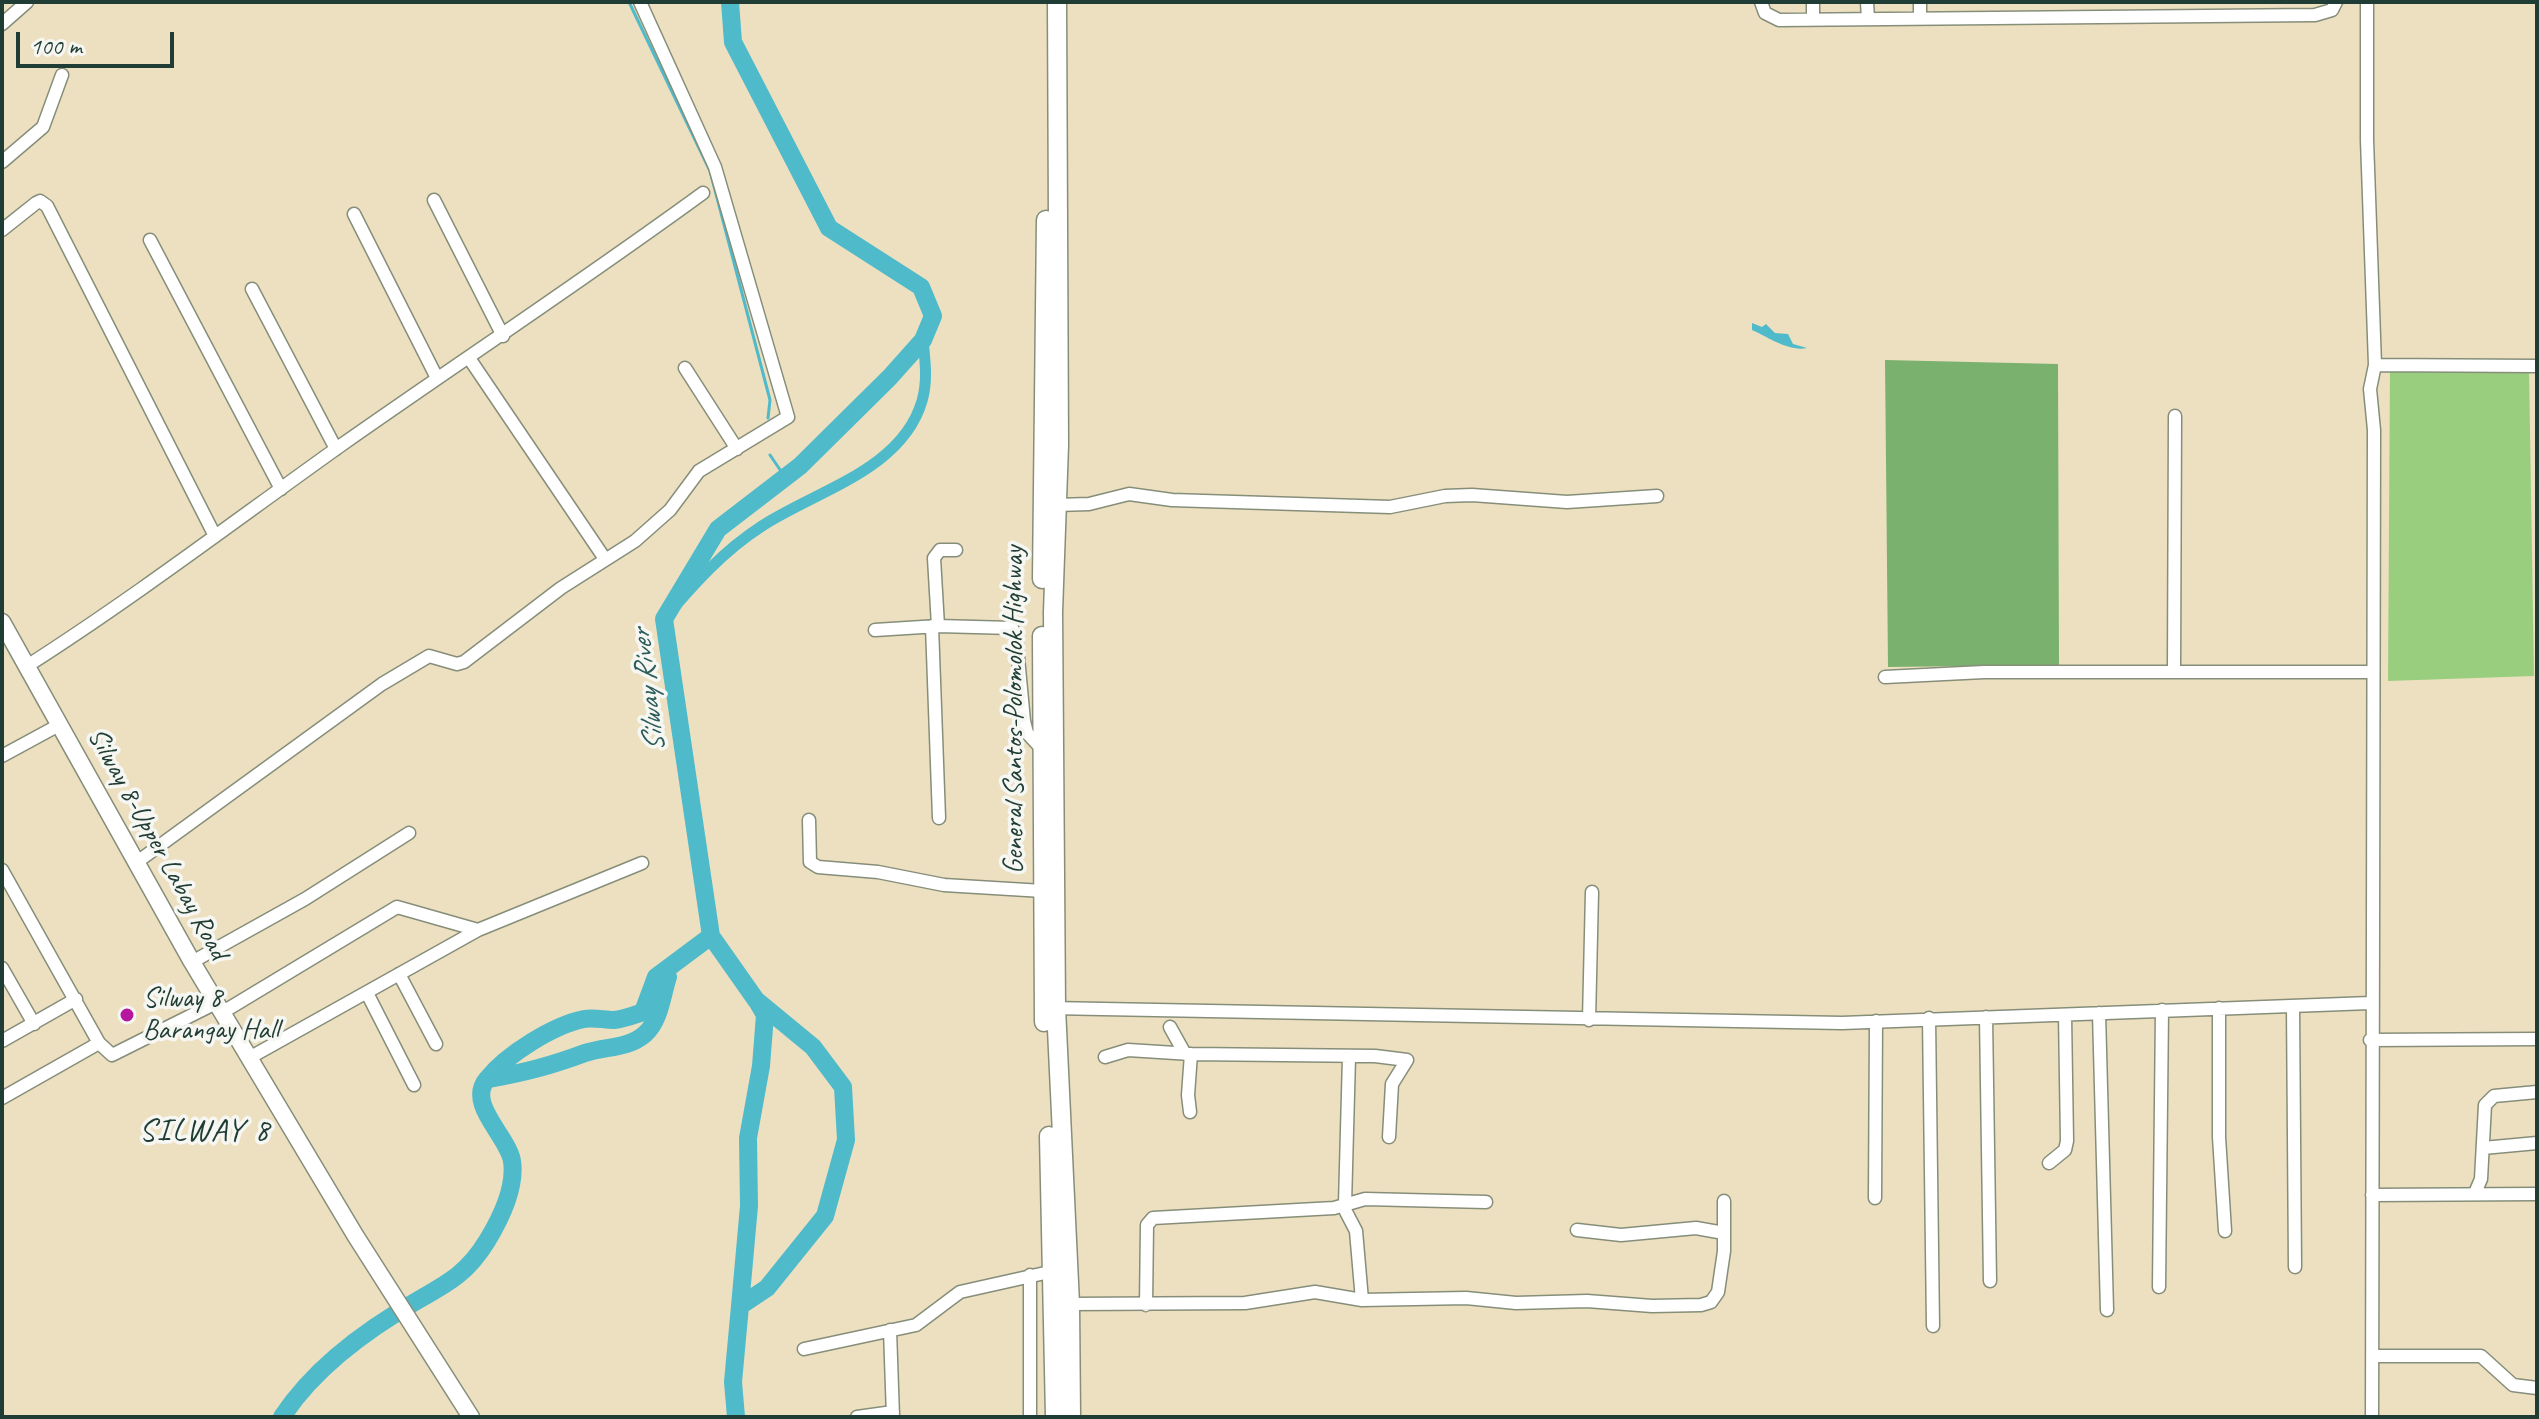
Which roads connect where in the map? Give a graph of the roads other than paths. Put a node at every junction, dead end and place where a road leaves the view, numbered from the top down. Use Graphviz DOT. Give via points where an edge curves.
graph roads {
  1 [pos="27,2"];
  2 [pos="640,2"];
  3 [pos="1045,2"];
  4 [pos="1057,2"];
  5 [pos="1761,2"];
  6 [pos="1813,2"];
  7 [pos="1867,2"];
  8 [pos="1920,2"];
  9 [pos="1973,2"];
  10 [pos="2119,2"];
  11 [pos="2175,2"];
  12 [pos="2336,2"];
  13 [pos="2367,2"];
  14 [pos="2285,8"];
  15 [pos="2230,9"];
  16 [pos="2175,16"];
  17 [pos="2119,17"];
  18 [pos="1920,18"];
  19 [pos="1973,18"];
  20 [pos="1813,19"];
  21 [pos="1868,19"];
  22 [pos="2,24"];
  23 [pos="62,75"];
  24 [pos="2,162"];
  25 [pos="703,193"];
  26 [pos="434,200"];
  27 [pos="354,214"];
  28 [pos="2,230"];
  29 [pos="150,240"];
  30 [pos="252,289"];
  31 [pos="503,336"];
  32 [pos="469,358"];
  33 [pos="2375,365"];
  34 [pos="2537,366"];
  35 [pos="685,368"];
  36 [pos="437,378"];
  37 [pos="2175,416"];
  38 [pos="336,449"];
  39 [pos="737,449"];
  40 [pos="281,489"];
  41 [pos="1657,496"];
  42 [pos="1057,505"];
  43 [pos="215,536"];
  44 [pos="956,550"];
  45 [pos="605,559"];
  46 [pos="2,622"];
  47 [pos="935,626"];
  48 [pos="875,630"];
  49 [pos="27,666"];
  50 [pos="2174,670"];
  51 [pos="2372,672"];
  52 [pos="1885,677"];
  53 [pos="59,725"];
  54 [pos="1040,747"];
  55 [pos="2,756"];
  56 [pos="939,818"];
  57 [pos="809,820"];
  58 [pos="409,833"];
  59 [pos="137,862"];
  60 [pos="642,863"];
  61 [pos="2,870"];
  62 [pos="1043,891"];
  63 [pos="1592,892"];
  64 [pos="478,930"];
  65 [pos="192,962"];
  66 [pos="2,968"];
  67 [pos="399,974"];
  68 [pos="367,993"];
  69 [pos="76,999"];
  70 [pos="2370,1003"];
  71 [pos="2293,1006"];
  72 [pos="220,1008"];
  73 [pos="1050,1008"];
  74 [pos="2219,1008"];
  75 [pos="2162,1010"];
  76 [pos="2099,1013"];
  77 [pos="2065,1015"];
  78 [pos="1986,1017"];
  79 [pos="1929,1018"];
  80 [pos="1589,1020"];
  81 [pos="1876,1021"];
  82 [pos="34,1024"];
  83 [pos="1170,1027"];
  84 [pos="2537,1039"];
  85 [pos="2370,1040"];
  86 [pos="2,1041"];
  87 [pos="99,1043"];
  88 [pos="436,1044"];
  89 [pos="1188,1054"];
  90 [pos="1105,1057"];
  91 [pos="1349,1057"];
  92 [pos="249,1058"];
  93 [pos="414,1085"];
  94 [pos="2537,1092"];
  95 [pos="2,1098"];
  96 [pos="1190,1112"];
  97 [pos="1389,1137"];
  98 [pos="2537,1143"];
  99 [pos="2483,1148"];
  100 [pos="2049,1163"];
  101 [pos="2475,1193"];
  102 [pos="2537,1194"];
  103 [pos="2372,1195"];
  104 [pos="1875,1198"];
  105 [pos="1724,1201"];
  106 [pos="1486,1202"];
  107 [pos="1344,1205"];
  108 [pos="1577,1230"];
  109 [pos="2225,1231"];
  110 [pos="1724,1233"];
  111 [pos="2295,1267"];
  112 [pos="1054,1271"];
  113 [pos="1030,1275"];
  114 [pos="1990,1281"];
  115 [pos="2159,1287"];
  116 [pos="1362,1300"];
  117 [pos="1070,1304"];
  118 [pos="1146,1305"];
  119 [pos="2107,1310"];
  120 [pos="1933,1326"];
  121 [pos="890,1330"];
  122 [pos="804,1349"];
  123 [pos="2373,1356"];
  124 [pos="2537,1388"];
  125 [pos="893,1414"];
  126 [pos="471,1417"];
  127 [pos="857,1417"];
  128 [pos="1030,1417"];
  129 [pos="1055,1417"];
  130 [pos="1071,1417"];
  131 [pos="2372,1417"];
  1 -- 22 [label="street"];
  2 -- 39 [label="street" via="715,167 788,410 777,427"];
  3 -- 54 [label="highway, General Santos-Polomolok Highway"];
  4 -- 42 [label="highway"];
  5 -- 20 [label="street" via="1771,18"];
  6 -- 20 [label="street"];
  7 -- 21 [label="street"];
  8 -- 18 [label="street"];
  9 -- 19 [label="street"];
  10 -- 17 [label="street"];
  11 -- 16 [label="street"];
  12 -- 14 [label="street" via="2326,13"];
  13 -- 33 [label="street"];
  14 -- 15 [label="street"];
  15 -- 16 [label="street"];
  16 -- 17 [label="street"];
  17 -- 19 [label="street"];
  18 -- 19 [label="street"];
  18 -- 21 [label="street"];
  20 -- 21 [label="street"];
  23 -- 24 [label="street" via="43,127"];
  25 -- 31 [label="street"];
  26 -- 31 [label="street"];
  27 -- 36 [label="street"];
  28 -- 43 [label="street" via="36,203 47,206"];
  29 -- 40 [label="street"];
  30 -- 38 [label="street"];
  31 -- 32 [label="street"];
  32 -- 36 [label="street"];
  32 -- 45 [label="street"];
  33 -- 34 [label="street"];
  33 -- 51 [label="street" via="2370,389"];
  35 -- 39 [label="street"];
  36 -- 38 [label="street"];
  37 -- 50 [label="street"];
  38 -- 40 [label="street"];
  39 -- 45 [label="street" via="699,471 664,516"];
  40 -- 43 [label="street"];
  41 -- 42 [label="street" via="1567,502 1445,496 1390,507 1129,494"];
  42 -- 73 [label="highway"];
  43 -- 49 [label="street"];
  44 -- 47 [label="street" via="940,550 934,558"];
  45 -- 59 [label="street" via="464,662 429,656 382,684"];
  46 -- 49 [label="main road, Silway 8-Upper Labay Road"];
  47 -- 48 [label="street"];
  47 -- 54 [label="street" via="1012,628 1026,729"];
  47 -- 56 [label="street"];
  49 -- 53 [label="main road, Silway 8-Upper Labay Road"];
  50 -- 51 [label="street"];
  50 -- 52 [label="street"];
  51 -- 70 [label="street"];
  53 -- 55 [label="street"];
  53 -- 59 [label="main road, Silway 8-Upper Labay Road"];
  54 -- 62 [label="highway, General Santos-Polomolok Highway"];
  57 -- 62 [label="street" via="807,852 818,867 944,885"];
  58 -- 65 [label="street"];
  59 -- 65 [label="main road, Silway 8-Upper Labay Road"];
  60 -- 64 [label="street"];
  61 -- 69 [label="street"];
  62 -- 73 [label="highway, General Santos-Polomolok Highway"];
  63 -- 80 [label="street"];
  64 -- 67 [label="street"];
  64 -- 72 [label="street" via="397,907"];
  65 -- 72 [label="main road, Silway 8-Upper Labay Road"];
  66 -- 82 [label="street"];
  67 -- 68 [label="street"];
  67 -- 88 [label="street"];
  68 -- 92 [label="street"];
  68 -- 93 [label="street"];
  69 -- 82 [label="street"];
  69 -- 87 [label="street"];
  70 -- 71 [label="street"];
  70 -- 85 [label="street"];
  71 -- 74 [label="street"];
  71 -- 111 [label="street"];
  72 -- 87 [label="street" via="116,1055"];
  72 -- 92 [label="main road, Silway 8-Upper Labay Road"];
  73 -- 80 [label="street"];
  73 -- 112 [label="highway, General Santos-Polomolok Highway"];
  73 -- 117 [label="highway"];
  74 -- 75 [label="street"];
  74 -- 109 [label="street"];
  75 -- 76 [label="street"];
  75 -- 115 [label="street"];
  76 -- 77 [label="street"];
  76 -- 119 [label="street"];
  77 -- 78 [label="street"];
  77 -- 100 [label="street" via="2067,1141 2065,1150"];
  78 -- 79 [label="street"];
  78 -- 114 [label="street"];
  79 -- 81 [label="street"];
  79 -- 120 [label="street"];
  80 -- 81 [label="street"];
  81 -- 104 [label="street"];
  82 -- 86 [label="street"];
  83 -- 89 [label="street"];
  84 -- 85 [label="street"];
  85 -- 103 [label="street"];
  87 -- 95 [label="street"];
  89 -- 90 [label="street" via="1128,1050"];
  89 -- 91 [label="street"];
  89 -- 96 [label="street"];
  91 -- 97 [label="street" via="1411,1059 1392,1084"];
  91 -- 107 [label="street"];
  92 -- 126 [label="main road, Silway 8-Upper Labay Road"];
  94 -- 99 [label="street" via="2489,1100"];
  98 -- 99 [label="street"];
  99 -- 101 [label="street"];
  101 -- 102 [label="street"];
  101 -- 103 [label="street"];
  103 -- 123 [label="street"];
  105 -- 110 [label="street"];
  106 -- 107 [label="street" via="1398,1198"];
  107 -- 116 [label="street" via="1356,1231"];
  107 -- 118 [label="street" via="1153,1218 1147,1225"];
  108 -- 110 [label="street" via="1621,1235 1696,1228"];
  110 -- 116 [label="street" via="1718,1292 1701,1305"];
  112 -- 113 [label="street"];
  112 -- 129 [label="highway, General Santos-Polomolok Highway"];
  113 -- 121 [label="street" via="960,1292 916,1325"];
  113 -- 128 [label="street"];
  116 -- 118 [label="street" via="1315,1292 1245,1303"];
  117 -- 118 [label="street"];
  117 -- 130 [label="highway"];
  121 -- 122 [label="street"];
  121 -- 125 [label="street"];
  123 -- 124 [label="street" via="2481,1356 2513,1385"];
  123 -- 131 [label="street"];
  125 -- 127 [label="street"];
}
